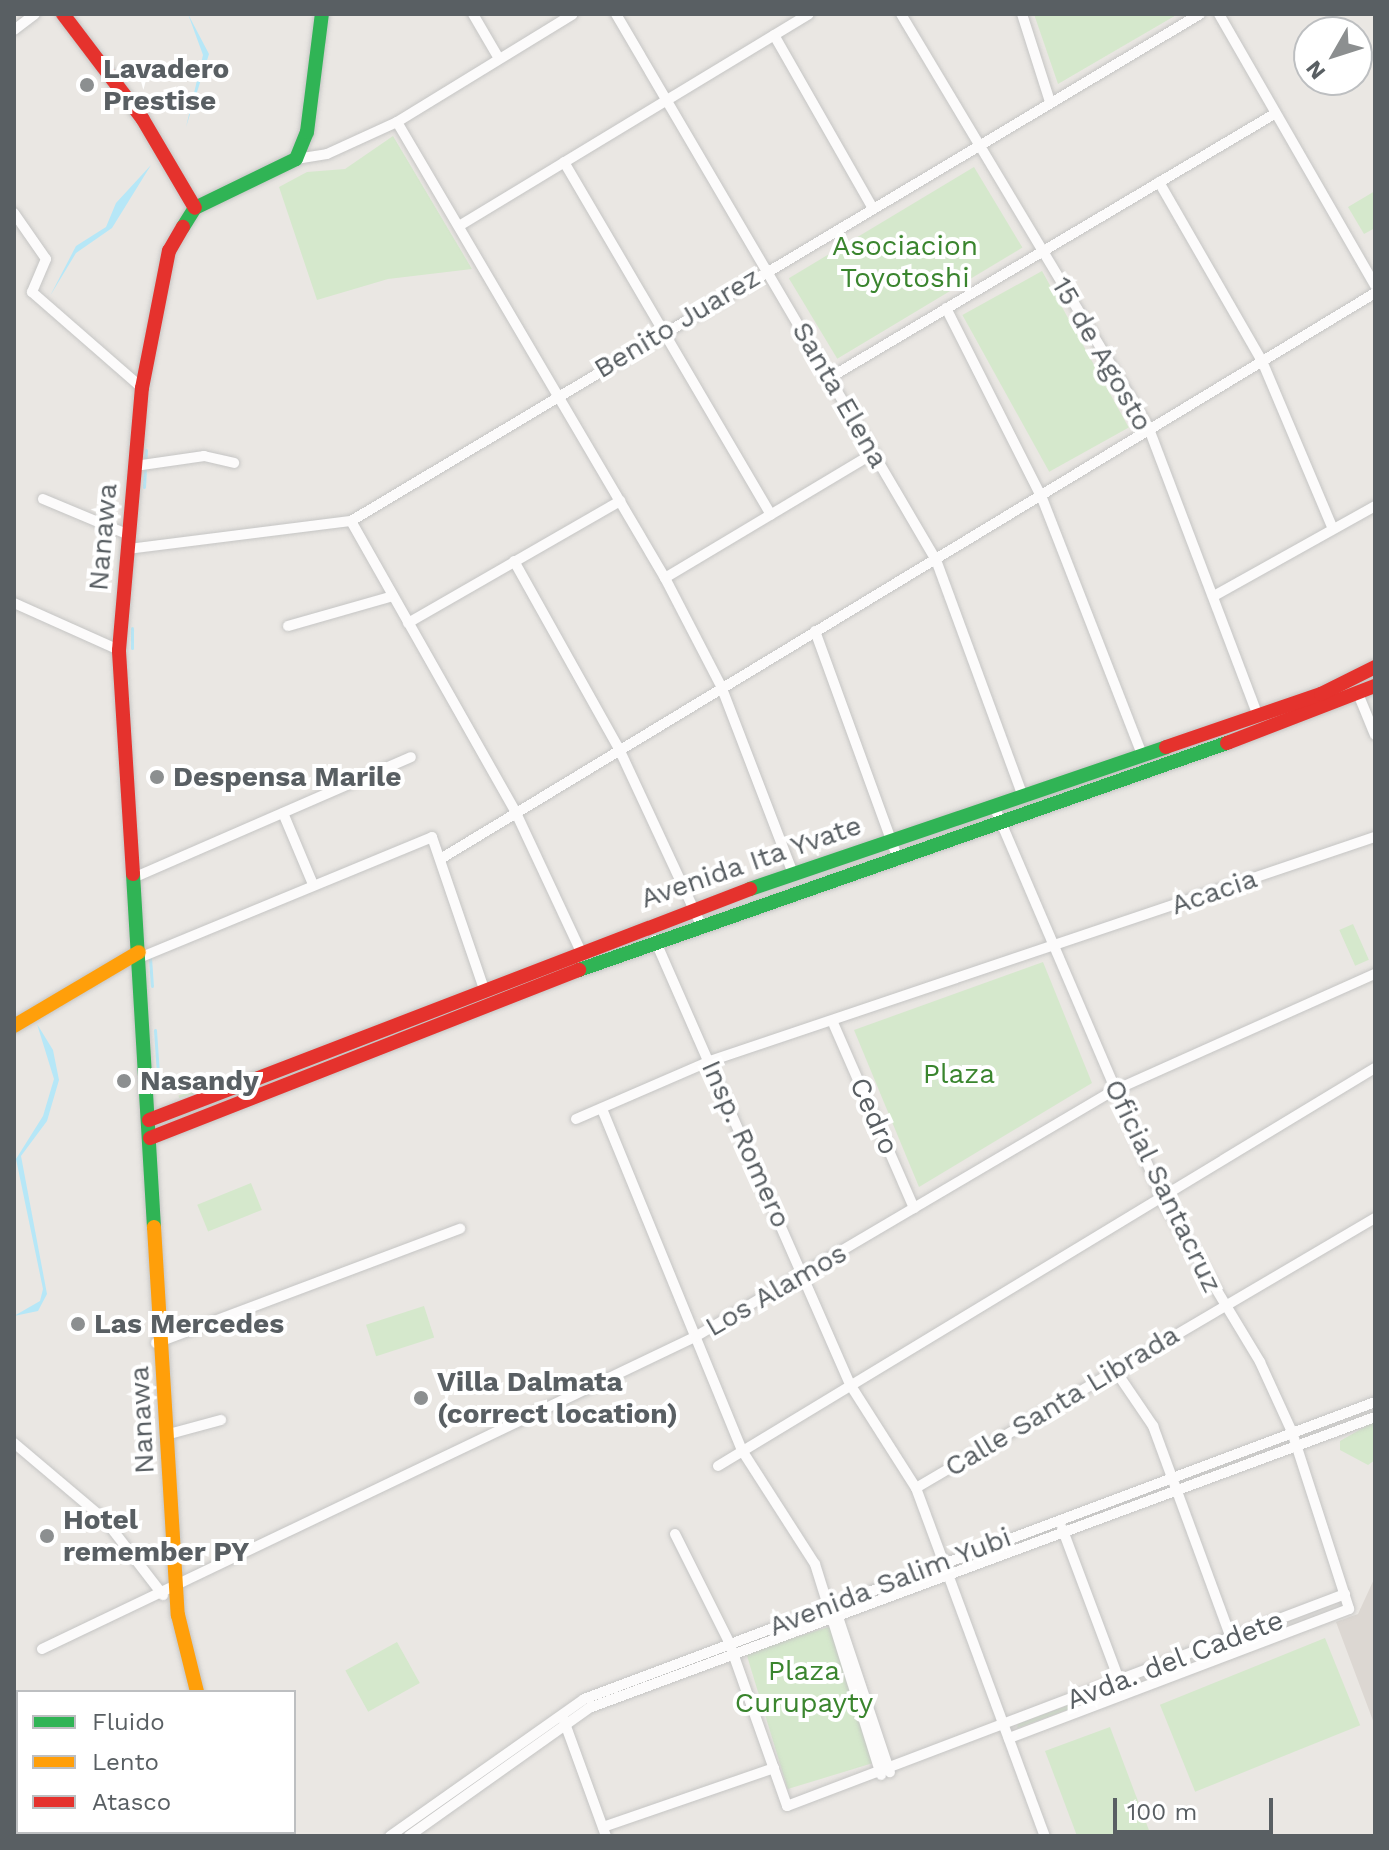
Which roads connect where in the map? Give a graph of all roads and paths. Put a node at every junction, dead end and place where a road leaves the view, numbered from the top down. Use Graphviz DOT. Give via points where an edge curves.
graph roads {
  1 [pos="35,14"];
  2 [pos="63,14"];
  3 [pos="473,14"];
  4 [pos="573,14"];
  5 [pos="616,14"];
  6 [pos="809,14"];
  7 [pos="901,14"];
  8 [pos="1022,14"];
  9 [pos="1200,14"];
  10 [pos="1219,14"];
  11 [pos="325,16"];
  12 [pos="14,30"];
  13 [pos="774,35"];
  14 [pos="498,57"];
  15 [pos="665,100"];
  16 [pos="1050,102"];
  17 [pos="1276,113"];
  18 [pos="397,122"];
  19 [pos="977,145"];
  20 [pos="296,159"];
  21 [pos="564,162"];
  22 [pos="1159,182"];
  23 [pos="872,207"];
  24 [pos="195,208"];
  25 [pos="14,213"];
  26 [pos="459,226"];
  27 [pos="1043,251"];
  28 [pos="766,270"];
  29 [pos="1375,285"];
  30 [pos="1375,293"];
  31 [pos="946,308"];
  32 [pos="663,331"];
  33 [pos="1262,361"];
  34 [pos="831,377"];
  35 [pos="142,388"];
  36 [pos="557,394"];
  37 [pos="1149,429"];
  38 [pos="874,453"];
  39 [pos="234,463"];
  40 [pos="135,466"];
  41 [pos="1042,498"];
  42 [pos="43,499"];
  43 [pos="620,501"];
  44 [pos="1375,506"];
  45 [pos="771,515"];
  46 [pos="351,521"];
  47 [pos="1333,529"];
  48 [pos="128,542"];
  49 [pos="936,560"];
  50 [pos="514,561"];
  51 [pos="665,578"];
  52 [pos="393,596"];
  53 [pos="1214,596"];
  54 [pos="14,603"];
  55 [pos="408,623"];
  56 [pos="288,626"];
  57 [pos="815,631"];
  58 [pos="119,650"];
  59 [pos="1375,667"];
  60 [pos="721,686"];
  61 [pos="1375,686"];
  62 [pos="1321,694"];
  63 [pos="1359,696"];
  64 [pos="1326,709"];
  65 [pos="1258,716"];
  66 [pos="1375,735"];
  67 [pos="619,749"];
  68 [pos="1142,755"];
  69 [pos="411,757"];
  70 [pos="1093,772"];
  71 [pos="1098,787"];
  72 [pos="1023,796"];
  73 [pos="994,806"];
  74 [pos="283,813"];
  75 [pos="516,813"];
  76 [pos="999,821"];
  77 [pos="1375,837"];
  78 [pos="891,841"];
  79 [pos="897,856"];
  80 [pos="442,858"];
  81 [pos="793,874"];
  82 [pos="133,878"];
  83 [pos="312,882"];
  84 [pos="694,908"];
  85 [pos="700,923"];
  86 [pos="655,940"];
  87 [pos="1052,948"];
  88 [pos="581,952"];
  89 [pos="139,955"];
  90 [pos="1375,974"];
  91 [pos="509,980"];
  92 [pos="484,989"];
  93 [pos="515,995"];
  94 [pos="834,1025"];
  95 [pos="14,1026"];
  96 [pos="334,1058"];
  97 [pos="710,1061"];
  98 [pos="1375,1068"];
  99 [pos="1113,1091"];
  100 [pos="602,1109"];
  101 [pos="576,1119"];
  102 [pos="149,1120"];
  103 [pos="150,1140"];
  104 [pos="1163,1201"];
  105 [pos="914,1208"];
  106 [pos="1375,1218"];
  107 [pos="460,1229"];
  108 [pos="803,1276"];
  109 [pos="1222,1307"];
  110 [pos="695,1337"];
  111 [pos="160,1343"];
  112 [pos="1115,1370"];
  113 [pos="851,1386"];
  114 [pos="1375,1402"];
  115 [pos="1375,1417"];
  116 [pos="221,1420"];
  117 [pos="1292,1432"];
  118 [pos="169,1434"];
  119 [pos="14,1443"];
  120 [pos="1296,1446"];
  121 [pos="743,1452"];
  122 [pos="718,1466"];
  123 [pos="1174,1477"];
  124 [pos="916,1488"];
  125 [pos="1178,1490"];
  126 [pos="1059,1519"];
  127 [pos="1064,1532"];
  128 [pos="675,1534"];
  129 [pos="945,1560"];
  130 [pos="950,1574"];
  131 [pos="169,1592"];
  132 [pos="1345,1594"];
  133 [pos="829,1605"];
  134 [pos="833,1619"];
  135 [pos="1232,1640"];
  136 [pos="729,1642"];
  137 [pos="42,1649"];
  138 [pos="1237,1653"];
  139 [pos="733,1654"];
  140 [pos="1120,1682"];
  141 [pos="187,1690"];
  142 [pos="196,1690"];
  143 [pos="1125,1694"];
  144 [pos="563,1718"];
  145 [pos="1005,1725"];
  146 [pos="1009,1738"];
  147 [pos="774,1768"];
  148 [pos="886,1774"];
  149 [pos="604,1832"];
  150 [pos="412,1835"];
  151 [pos="390,1836"];
  152 [pos="1045,1836"];
  1 -- 12 [label="street"];
  2 -- 24 [label="street" via="142,118"];
  3 -- 14 [label="street"];
  4 -- 14 [label="street"];
  5 -- 15 [label="street, Santa Elena"];
  6 -- 13 [label="street"];
  7 -- 19 [label="street, 15 de Agosto"];
  8 -- 16 [label="street"];
  9 -- 16 [label="street, Benito Juarez"];
  10 -- 17 [label="street"];
  11 -- 20 [label="street" via="307,132"];
  13 -- 15 [label="street"];
  13 -- 23 [label="street"];
  14 -- 18 [label="street"];
  15 -- 21 [label="street"];
  15 -- 28 [label="street, Santa Elena"];
  16 -- 19 [label="street, Benito Juarez"];
  17 -- 22 [label="street"];
  17 -- 29 [label="street"];
  18 -- 20 [label="street" via="327,154"];
  18 -- 26 [label="street"];
  19 -- 23 [label="street, Benito Juarez"];
  19 -- 27 [label="street, 15 de Agosto"];
  20 -- 24 [label="street" via="267,179"];
  21 -- 26 [label="street"];
  21 -- 32 [label="street"];
  22 -- 27 [label="street"];
  22 -- 33 [label="street"];
  23 -- 28 [label="street, Benito Juarez"];
  24 -- 35 [label="street, Nanawa" via="169,251"];
  25 -- 35 [label="street" via="46,259 32,292"];
  26 -- 36 [label="street"];
  27 -- 31 [label="street"];
  27 -- 37 [label="street, 15 de Agosto"];
  28 -- 32 [label="street, Benito Juarez"];
  28 -- 34 [label="street, Santa Elena"];
  30 -- 33 [label="street"];
  31 -- 34 [label="street"];
  31 -- 41 [label="street"];
  32 -- 36 [label="street, Benito Juarez"];
  32 -- 45 [label="street"];
  33 -- 37 [label="street"];
  33 -- 47 [label="street"];
  34 -- 38 [label="street, Santa Elena"];
  35 -- 40 [label="street, Nanawa"];
  36 -- 43 [label="street"];
  36 -- 46 [label="street, Benito Juarez"];
  37 -- 41 [label="street"];
  37 -- 53 [label="street, 15 de Agosto"];
  38 -- 45 [label="street"];
  38 -- 49 [label="street, Santa Elena"];
  39 -- 40 [label="street" via="204,456"];
  40 -- 48 [label="street, Nanawa"];
  41 -- 49 [label="street"];
  41 -- 68 [label="street"];
  42 -- 48 [label="street"];
  43 -- 50 [label="street"];
  43 -- 51 [label="street"];
  44 -- 47 [label="street"];
  45 -- 51 [label="street"];
  46 -- 48 [label="street, Benito Juarez"];
  46 -- 52 [label="street"];
  47 -- 53 [label="street"];
  48 -- 58 [label="street, Nanawa"];
  49 -- 57 [label="street"];
  49 -- 72 [label="street, Santa Elena"];
  50 -- 55 [label="street"];
  50 -- 67 [label="street"];
  51 -- 60 [label="street"];
  52 -- 55 [label="street"];
  52 -- 56 [label="street"];
  53 -- 65 [label="street, 15 de Agosto"];
  54 -- 58 [label="street"];
  55 -- 75 [label="street"];
  57 -- 60 [label="street"];
  57 -- 78 [label="street"];
  58 -- 82 [label="street, Nanawa"];
  59 -- 62 [label="street, Avenida Ita Yvate"];
  60 -- 67 [label="street"];
  60 -- 81 [label="street"];
  61 -- 63 [label="street, Avenida Ita Yvate"];
  62 -- 64 [label="street"];
  62 -- 65 [label="street, Avenida Ita Yvate"];
  63 -- 64 [label="street, Avenida Ita Yvate"];
  63 -- 66 [label="street"];
  64 -- 71 [label="street, Avenida Ita Yvate"];
  65 -- 68 [label="street, Avenida Ita Yvate"];
  67 -- 75 [label="street"];
  67 -- 84 [label="street"];
  68 -- 70 [label="street, Avenida Ita Yvate"];
  69 -- 74 [label="street"];
  70 -- 71 [label="street"];
  70 -- 72 [label="street, Avenida Ita Yvate"];
  71 -- 76 [label="street, Avenida Ita Yvate"];
  72 -- 73 [label="street, Avenida Ita Yvate"];
  73 -- 76 [label="street, Oficial Santacruz"];
  73 -- 78 [label="street, Avenida Ita Yvate"];
  74 -- 82 [label="street"];
  74 -- 83 [label="street"];
  75 -- 80 [label="street"];
  75 -- 88 [label="street"];
  76 -- 79 [label="street, Avenida Ita Yvate"];
  76 -- 87 [label="street, Oficial Santacruz"];
  77 -- 87 [label="street, Acacia"];
  78 -- 79 [label="street"];
  78 -- 81 [label="street, Avenida Ita Yvate"];
  79 -- 85 [label="street, Avenida Ita Yvate"];
  80 -- 83 [label="street" via="432,837 425,837"];
  80 -- 92 [label="street"];
  81 -- 84 [label="street, Avenida Ita Yvate"];
  82 -- 89 [label="street, Nanawa"];
  83 -- 89 [label="street"];
  84 -- 85 [label="street"];
  84 -- 88 [label="street, Avenida Ita Yvate"];
  85 -- 86 [label="street, Avenida Ita Yvate"];
  86 -- 93 [label="street, Avenida Ita Yvate"];
  86 -- 97 [label="street, Insp. Romero"];
  87 -- 94 [label="street, Acacia"];
  87 -- 99 [label="street, Oficial Santacruz"];
  88 -- 91 [label="street, Avenida Ita Yvate"];
  89 -- 95 [label="street"];
  89 -- 102 [label="street, Nanawa"];
  90 -- 99 [label="street, Los Alamos"];
  91 -- 92 [label="street, Avenida Ita Yvate"];
  91 -- 93 [label="street"];
  92 -- 96 [label="street, Avenida Ita Yvate"];
  93 -- 96 [label="street, Avenida Ita Yvate"];
  94 -- 97 [label="street, Acacia"];
  94 -- 105 [label="street, Cedro"];
  96 -- 102 [label="street, Avenida Ita Yvate"];
  96 -- 103 [label="street, Avenida Ita Yvate"];
  97 -- 100 [label="street, Acacia"];
  97 -- 108 [label="street, Insp. Romero"];
  98 -- 104 [label="street"];
  99 -- 104 [label="street, Oficial Santacruz"];
  99 -- 105 [label="street, Los Alamos"];
  100 -- 101 [label="street, Acacia"];
  100 -- 110 [label="street"];
  102 -- 103 [label="street, Nanawa"];
  103 -- 111 [label="street, Nanawa"];
  104 -- 109 [label="street, Oficial Santacruz"];
  104 -- 113 [label="street"];
  105 -- 108 [label="street, Los Alamos"];
  106 -- 109 [label="street, Calle Santa Librada"];
  107 -- 111 [label="street"];
  108 -- 110 [label="street, Los Alamos"];
  108 -- 113 [label="street, Insp. Romero"];
  109 -- 112 [label="street, Calle Santa Librada"];
  109 -- 117 [label="street, Oficial Santacruz" via="1260,1362"];
  110 -- 121 [label="street"];
  110 -- 131 [label="street, Los Alamos"];
  111 -- 118 [label="street, Nanawa"];
  111 -- 131 [label="street, Nanawa"];
  112 -- 123 [label="street" via="1153,1426"];
  112 -- 124 [label="street, Calle Santa Librada"];
  113 -- 121 [label="street"];
  113 -- 124 [label="street, Insp. Romero"];
  114 -- 117 [label="street, Avenida Salim Yubi"];
  115 -- 120 [label="street, Avenida Salim Yubi"];
  116 -- 118 [label="street"];
  117 -- 120 [label="street, Oficial Santacruz"];
  117 -- 123 [label="street, Avenida Salim Yubi"];
  118 -- 131 [label="street, Nanawa"];
  119 -- 131 [label="street" via="105,1520"];
  120 -- 125 [label="street, Avenida Salim Yubi"];
  120 -- 132 [label="street, Oficial Santacruz"];
  121 -- 122 [label="street"];
  121 -- 133 [label="street" via="806,1544"];
  123 -- 125 [label="street"];
  123 -- 126 [label="street, Avenida Salim Yubi"];
  124 -- 129 [label="street, Insp. Romero"];
  125 -- 127 [label="street, Avenida Salim Yubi"];
  125 -- 135 [label="street"];
  126 -- 127 [label="street"];
  126 -- 129 [label="street, Avenida Salim Yubi"];
  127 -- 130 [label="street, Avenida Salim Yubi"];
  127 -- 140 [label="street"];
  128 -- 136 [label="street"];
  129 -- 130 [label="street, Insp. Romero"];
  129 -- 133 [label="street, Avenida Salim Yubi"];
  130 -- 134 [label="street, Avenida Salim Yubi"];
  130 -- 145 [label="street, Insp. Romero"];
  131 -- 137 [label="street, Los Alamos"];
  131 -- 141 [label="street, Nanawa"];
  131 -- 142 [label="street, Nanawa"];
  132 -- 135 [label="street, Avda. del Cadete"];
  132 -- 138 [label="street, Oficial Santacruz" via="1349,1609"];
  133 -- 134 [label="street"];
  133 -- 136 [label="street, Avenida Salim Yubi"];
  134 -- 139 [label="street, Avenida Salim Yubi"];
  134 -- 148 [label="street"];
  135 -- 138 [label="street"];
  135 -- 140 [label="street, Avda. del Cadete"];
  136 -- 139 [label="street"];
  136 -- 144 [label="street, Avenida Salim Yubi"];
  138 -- 143 [label="street"];
  139 -- 144 [label="street, Avenida Salim Yubi"];
  139 -- 147 [label="street"];
  140 -- 143 [label="street"];
  140 -- 145 [label="street, Avda. del Cadete"];
  143 -- 146 [label="street"];
  144 -- 149 [label="street"];
  144 -- 150 [label="street, Avenida Salim Yubi"];
  144 -- 151 [label="street, Avenida Salim Yubi"];
  145 -- 146 [label="street, Insp. Romero"];
  145 -- 148 [label="street, Avda. del Cadete"];
  146 -- 152 [label="street, Insp. Romero"];
  147 -- 148 [label="street, Avda. del Cadete" via="787,1806"];
  147 -- 149 [label="street"];
}
